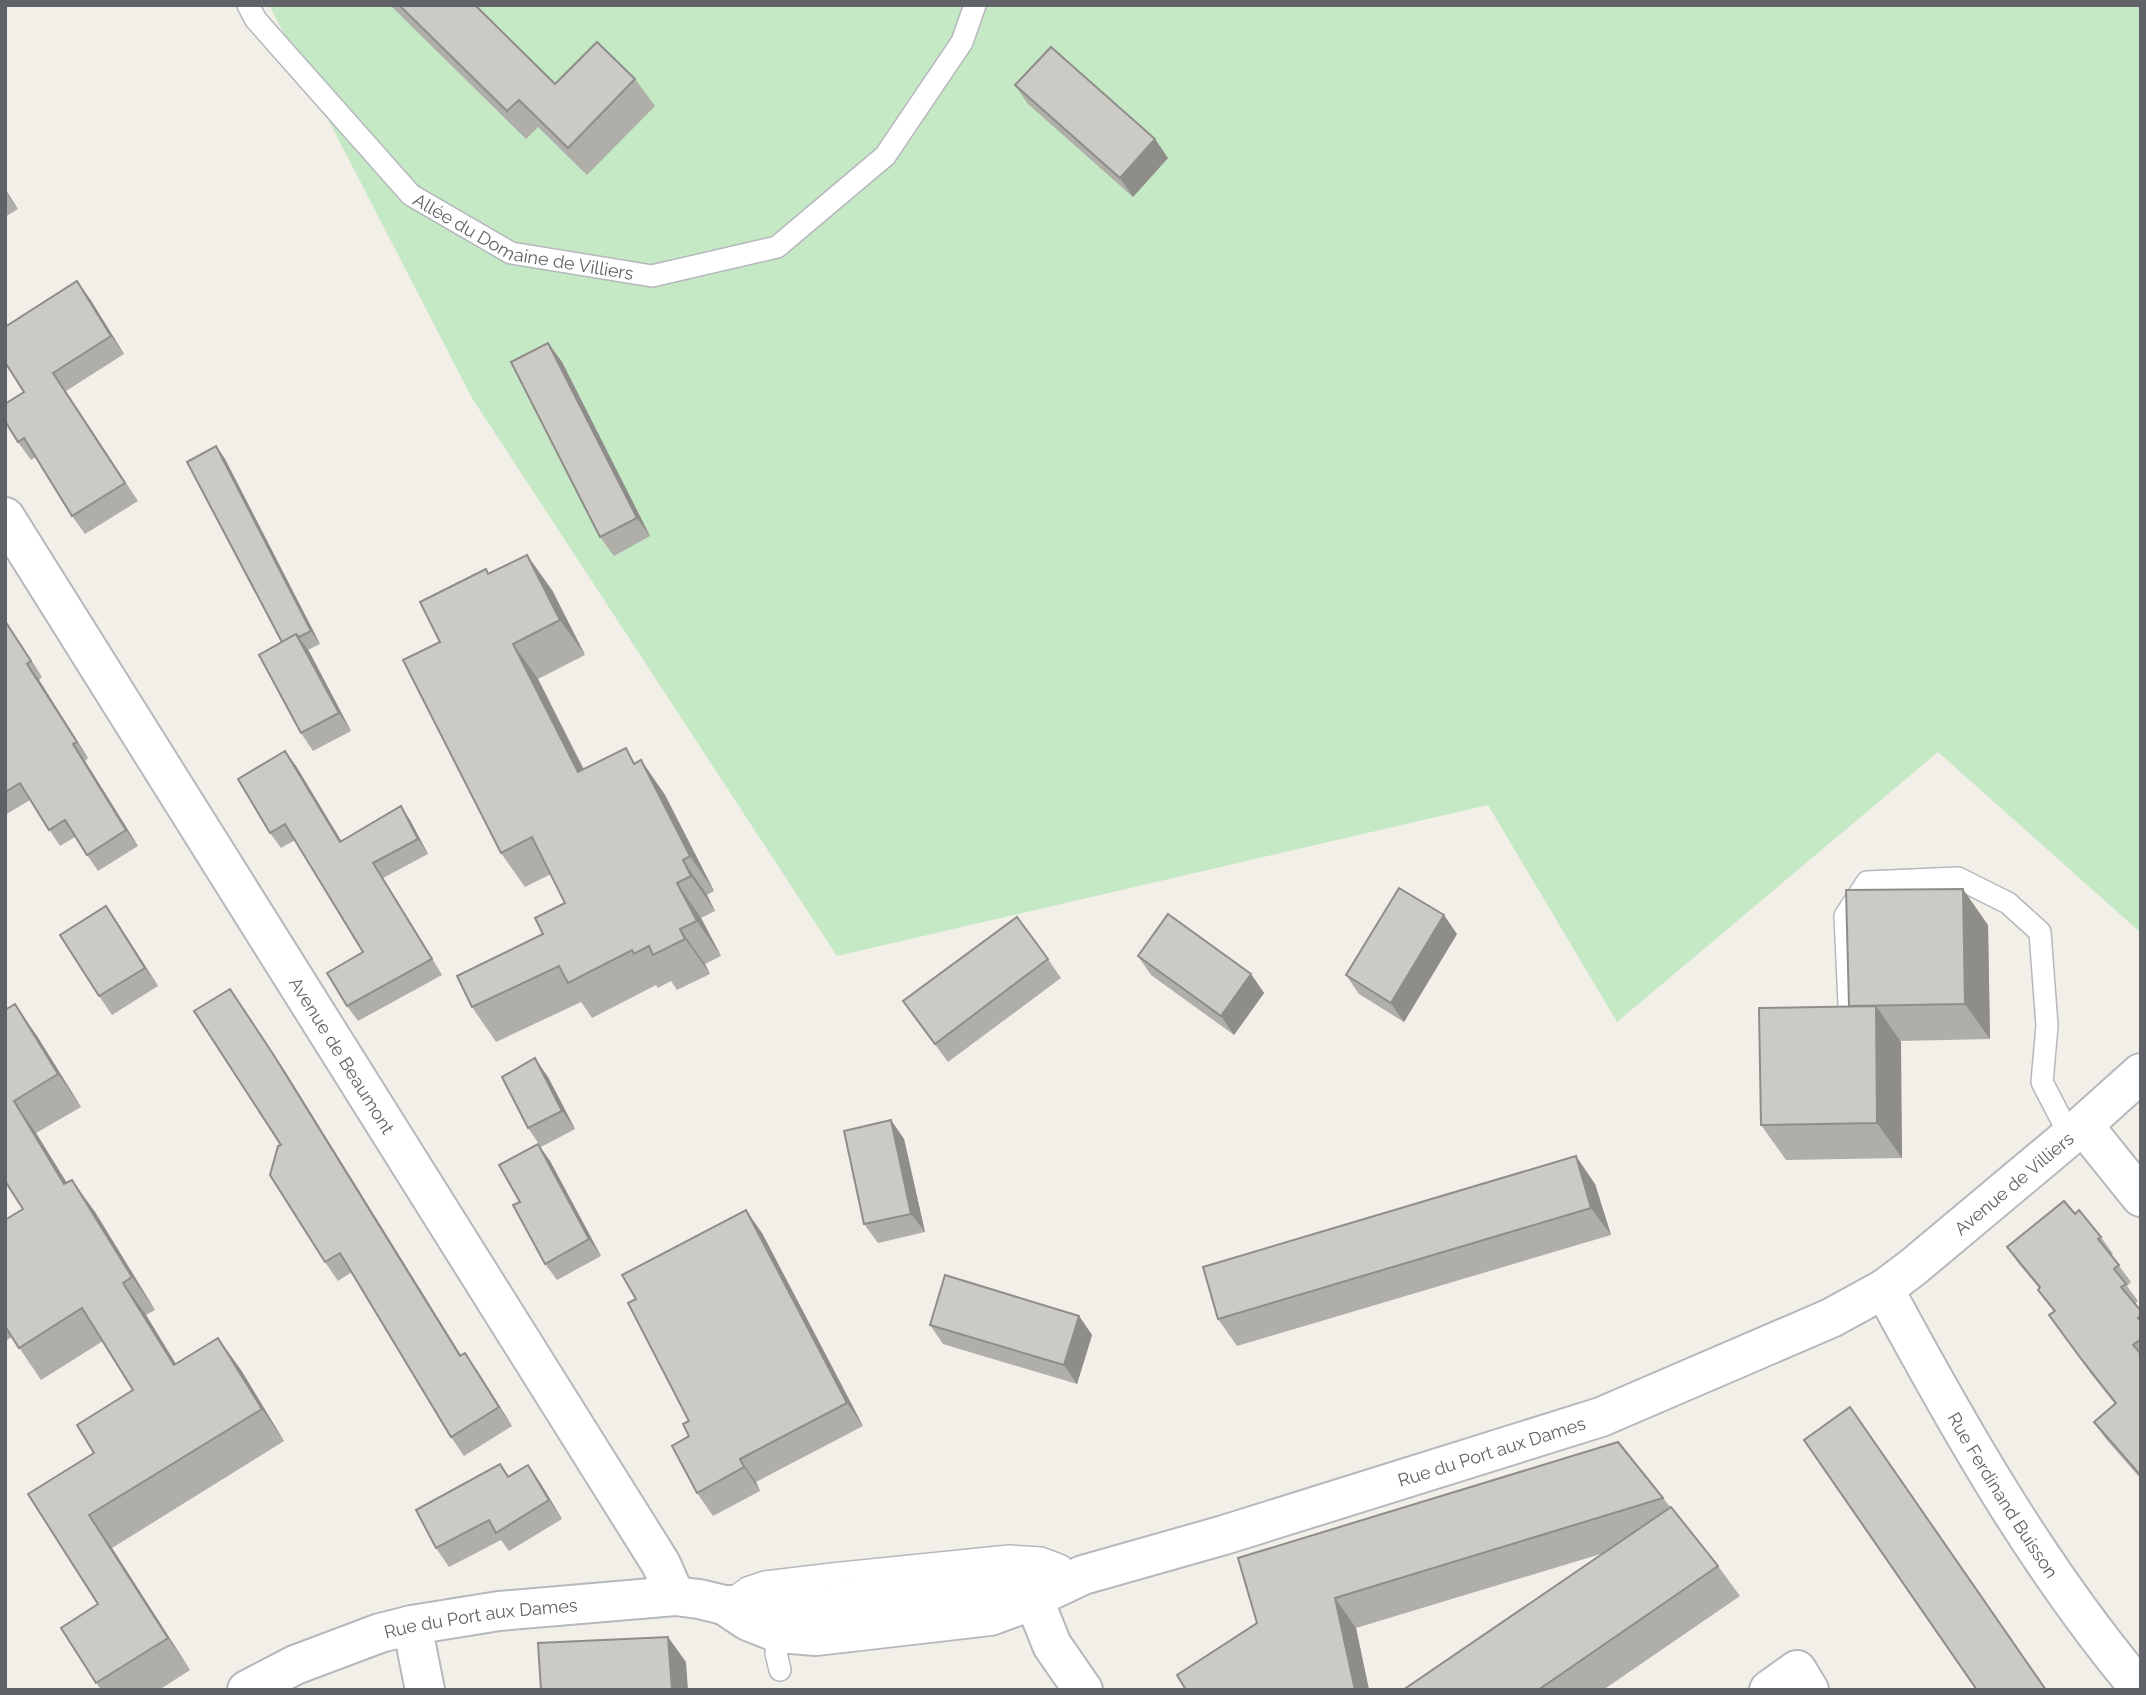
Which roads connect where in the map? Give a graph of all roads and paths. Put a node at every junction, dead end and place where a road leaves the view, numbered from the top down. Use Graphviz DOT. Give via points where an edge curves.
graph roads {
  1 [pos="248,5"];
  2 [pos="975,5"];
  3 [pos="5,517"];
  4 [pos="1850,1026"];
  5 [pos="2141,1073"];
  6 [pos="2076,1130"];
  7 [pos="2141,1196"];
  8 [pos="1884,1289"];
  9 [pos="1083,1575"];
  10 [pos="1034,1588"];
  11 [pos="674,1596"];
  12 [pos="724,1605"];
  13 [pos="780,1619"];
  14 [pos="412,1625"];
  15 [pos="780,1670"];
  16 [pos="247,1690"];
  17 [pos="425,1690"];
  18 [pos="1083,1690"];
  19 [pos="1769,1690"];
  20 [pos="1809,1690"];
  21 [pos="2141,1690"];
  1 -- 2 [label="lane, Allée du Domaine de Villiers" via="256,20 411,195 511,253 652,276 777,247 885,156 962,42"];
  3 -- 11 [label="street, Avenue de Beaumont" via="661,1564"];
  4 -- 6 [label="lane" via="1844,916 1867,882 1958,878 2008,903 2040,932 2047,1026 2042,1082"];
  5 -- 6 [label="street, Avenue de Villiers"];
  6 -- 7 [label="street"];
  6 -- 8 [label="street, Avenue de Villiers"];
  8 -- 9 [label="street, Rue du Port aux Dames" via="1831,1318 1601,1417"];
  8 -- 21 [label="street, Rue Ferdinand Buisson" via="1961,1429 2037,1551"];
  9 -- 10 [label="street, Rue du Port aux Dames"];
  9 -- 12 [label="lane" via="1041,1558 1009,1556 765,1582 747,1588"];
  10 -- 13 [label="street, Rue du Port aux Dames" via="895,1595 818,1605"];
  10 -- 18 [label="street" via="1052,1645"];
  11 -- 12 [label="street, Rue du Port aux Dames"];
  11 -- 14 [label="street, Rue du Port aux Dames" via="520,1609"];
  12 -- 13 [label="street, Rue du Port aux Dames"];
  13 -- 15 [label="lane" via="776,1653"];
  14 -- 16 [label="street, Rue du Port aux Dames" via="307,1661"];
  14 -- 17 [label="street"];
  19 -- 20 [label="street" via="1797,1671"];
}
